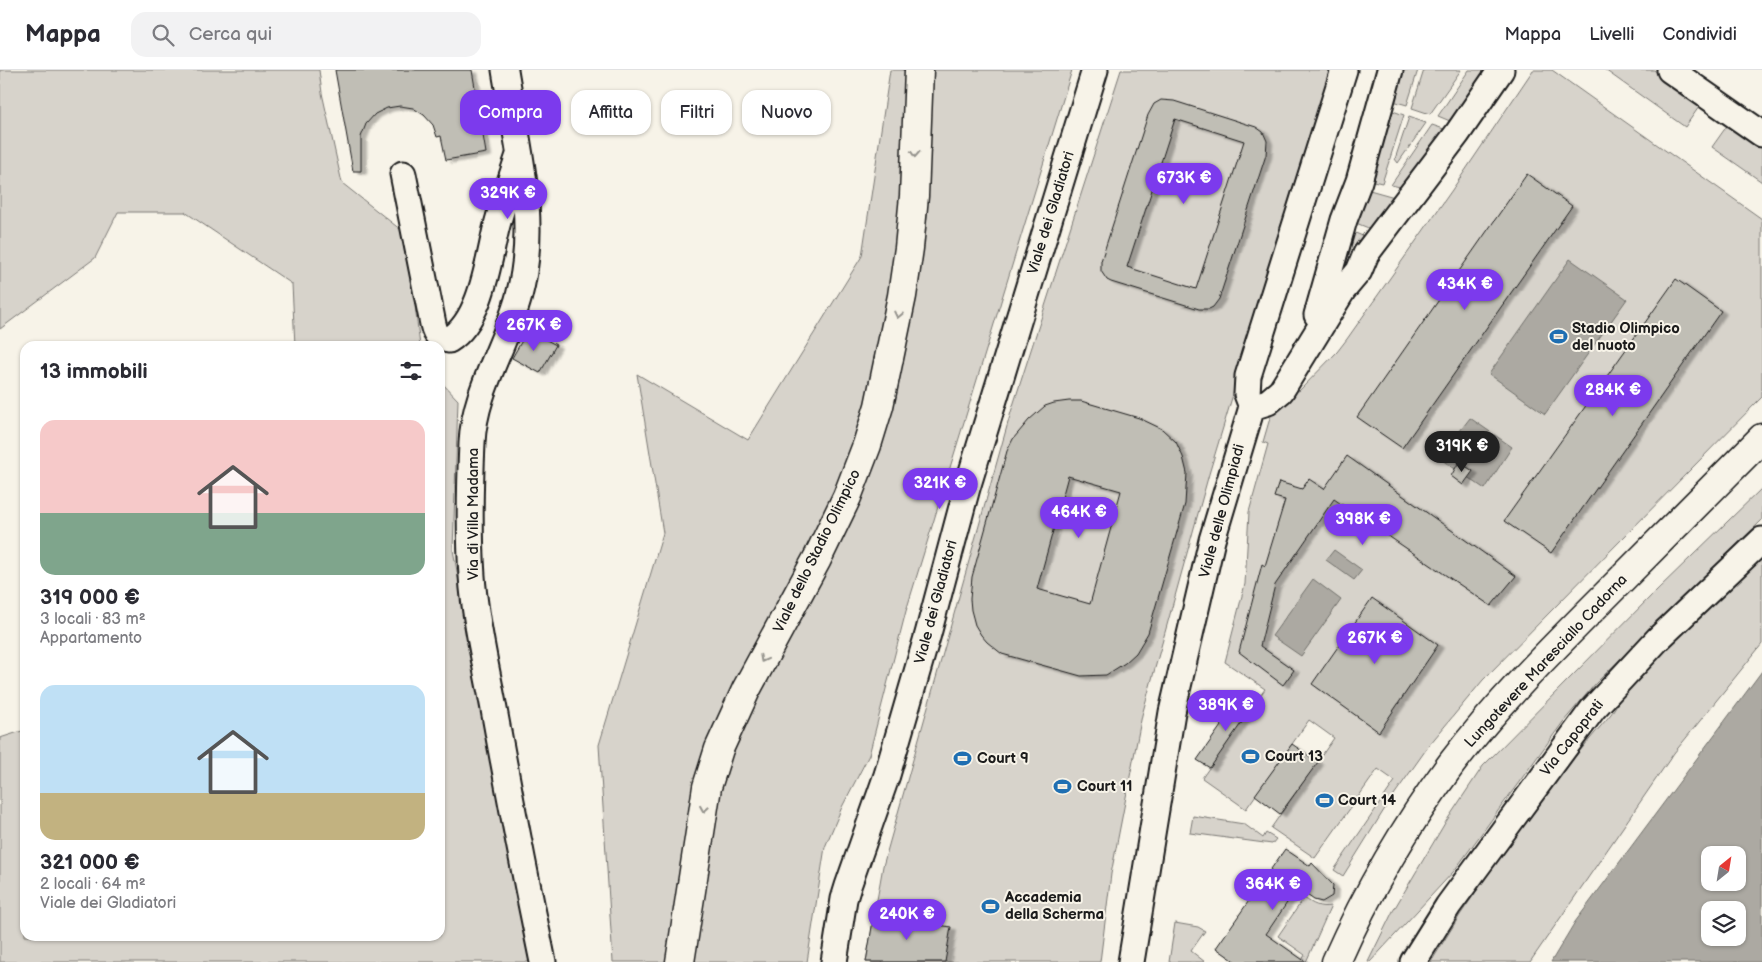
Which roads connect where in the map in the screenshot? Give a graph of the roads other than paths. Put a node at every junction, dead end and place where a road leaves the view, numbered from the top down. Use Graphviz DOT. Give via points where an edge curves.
graph roads {
  1 [pos="505,70"];
  2 [pos="919,70"];
  3 [pos="1095,70"];
  4 [pos="1344,70"];
  5 [pos="1390,70"];
  6 [pos="1502,70"];
  7 [pos="1670,70"];
  8 [pos="1762,134"];
  9 [pos="519,154"];
  10 [pos="403,174"];
  11 [pos="1308,348"];
  12 [pos="1252,407"];
  13 [pos="1762,438"];
  14 [pos="1762,540"];
  15 [pos="543,962"];
  16 [pos="680,962"];
  17 [pos="834,962"];
  18 [pos="1131,962"];
  19 [pos="1336,962"];
  20 [pos="1414,962"];
  1 -- 9 [label="street, Via di Villa Madama"];
  2 -- 16 [label="main road, Viale dello Stadio Olimpico, one-way" via="909,248 879,406 848,497 719,748 705,802"];
  3 -- 17 [label="street, Viale dei Gladiatori" via="967,488 887,774 848,886"];
  4 -- 12 [label="street, Viale delle Olimpiadi" via="1248,376"];
  5 -- 11 [label="street"];
  6 -- 11 [label="street" via="1366,254 1359,271 1343,290"];
  7 -- 8 [label="street"];
  9 -- 10 [label="street" via="480,292 462,330 449,340 438,336 433,324"];
  9 -- 15 [label="street, Via di Villa Madama" via="527,210 526,263 510,325 475,418 471,559 478,626"];
  11 -- 12 [label="street" via="1281,391 1268,402"];
  12 -- 18 [label="street, Viale delle Olimpiadi" via="1212,540 1172,712"];
  13 -- 19 [label="main road, Lungotevere Maresciallo Cadorna" via="1510,694 1453,762 1388,860"];
  14 -- 20 [label="street, Via Capoprati" via="1658,639 1593,708 1459,891"];
}
